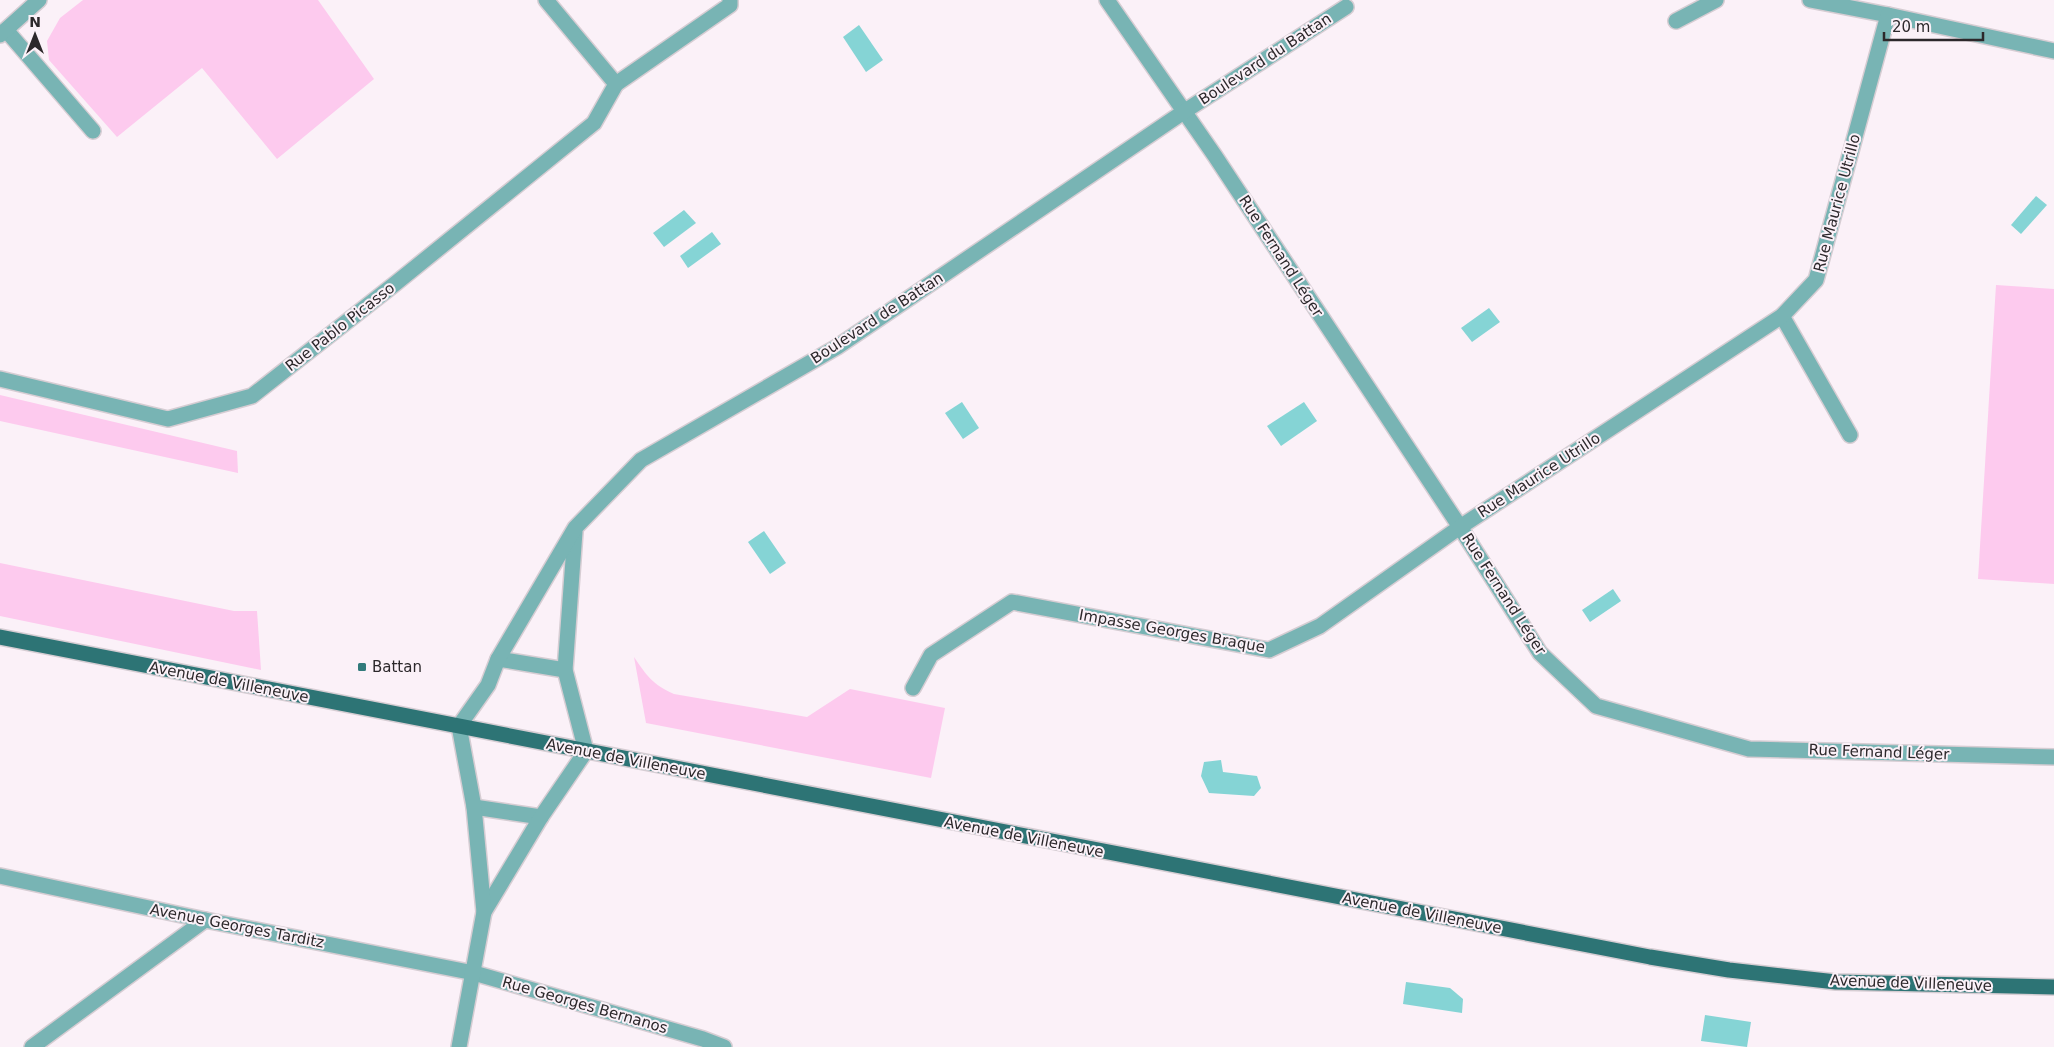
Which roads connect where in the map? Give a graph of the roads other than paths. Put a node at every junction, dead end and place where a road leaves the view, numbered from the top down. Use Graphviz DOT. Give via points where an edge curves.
graph roads {
  1 [pos="39,0"];
  2 [pos="546,0"];
  3 [pos="730,0"];
  4 [pos="1108,0"];
  5 [pos="1716,0"];
  6 [pos="1810,0"];
  7 [pos="1346,6"];
  8 [pos="1888,15"];
  9 [pos="1676,21"];
  10 [pos="3,33"];
  11 [pos="2054,51"];
  12 [pos="616,84"];
  13 [pos="1185,111"];
  14 [pos="93,130"];
  15 [pos="1782,316"];
  16 [pos="0,379"];
  17 [pos="1850,434"];
  18 [pos="1460,527"];
  19 [pos="575,528"];
  20 [pos="0,637"];
  21 [pos="498,659"];
  22 [pos="565,670"];
  23 [pos="913,688"];
  24 [pos="459,726"];
  25 [pos="586,751"];
  26 [pos="2054,757"];
  27 [pos="474,807"];
  28 [pos="541,817"];
  29 [pos="0,876"];
  30 [pos="484,912"];
  31 [pos="206,920"];
  32 [pos="474,973"];
  33 [pos="2054,987"];
  34 [pos="32,1047"];
  35 [pos="459,1047"];
  36 [pos="724,1047"];
  1 -- 10 [label="street"];
  2 -- 12 [label="street"];
  3 -- 12 [label="street, Rue Pablo Picasso" via="730,5"];
  4 -- 13 [label="street, Rue Fernand Léger"];
  5 -- 9 [label="street"];
  6 -- 8 [label="street"];
  7 -- 13 [label="street, Boulevard du Battan"];
  8 -- 11 [label="street"];
  8 -- 15 [label="street, Rue Maurice Utrillo" via="1816,280"];
  10 -- 14 [label="street"];
  12 -- 16 [label="street, Rue Pablo Picasso" via="594,123 252,396 168,419"];
  13 -- 18 [label="street, Rue Fernand Léger"];
  13 -- 19 [label="street, Boulevard de Battan" via="837,347 641,460"];
  15 -- 17 [label="street"];
  15 -- 18 [label="street, Rue Maurice Utrillo"];
  18 -- 23 [label="street, Impasse Georges Braque" via="1320,626 1269,650 1012,602 931,655"];
  18 -- 26 [label="street, Rue Fernand Léger" via="1540,654 1596,706 1749,749"];
  19 -- 21 [label="street, Boulevard de Battan"];
  19 -- 22 [label="street"];
  20 -- 24 [label="main road, Avenue de Villeneuve"];
  21 -- 22 [label="street"];
  21 -- 24 [label="street, Boulevard de Battan" via="488,685"];
  22 -- 25 [label="street"];
  24 -- 25 [label="main road, Avenue de Villeneuve"];
  24 -- 27 [label="street"];
  25 -- 28 [label="street"];
  25 -- 33 [label="main road, Avenue de Villeneuve" via="1729,970 1836,982"];
  27 -- 28 [label="street"];
  27 -- 30 [label="street"];
  28 -- 30 [label="street"];
  29 -- 31 [label="street, Avenue Georges Tarditz"];
  30 -- 32 [label="street"];
  31 -- 32 [label="street, Avenue Georges Tarditz"];
  31 -- 34 [label="street"];
  32 -- 35 [label="street"];
  32 -- 36 [label="street, Rue Georges Bernanos"];
}
